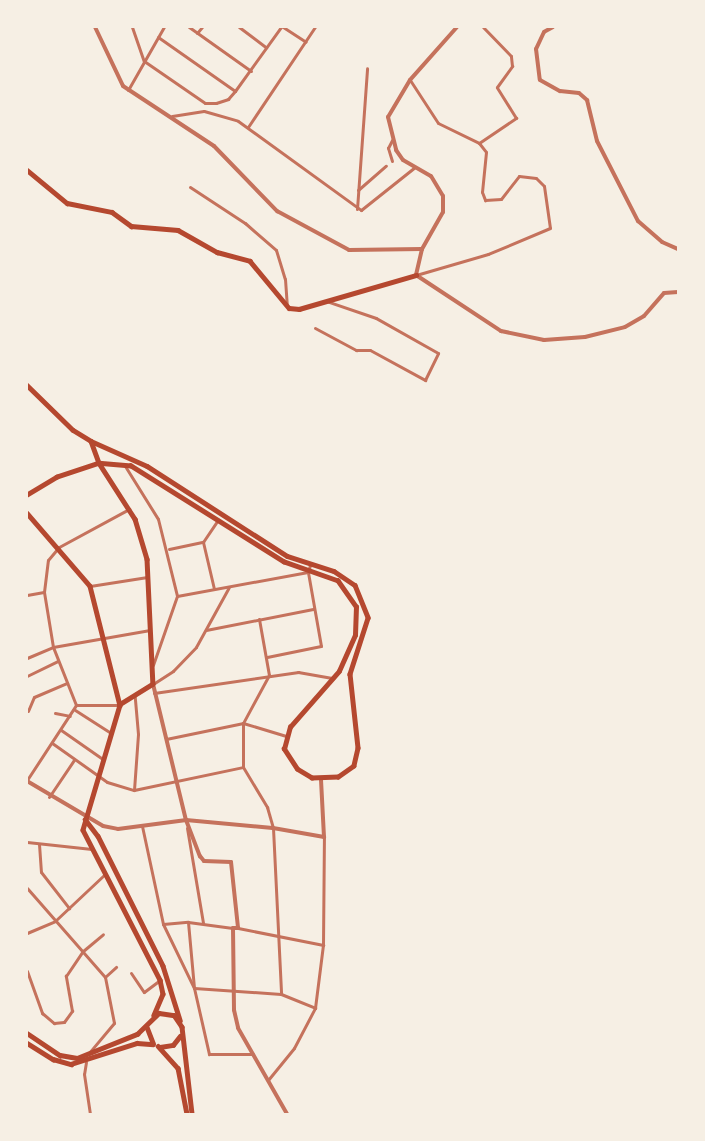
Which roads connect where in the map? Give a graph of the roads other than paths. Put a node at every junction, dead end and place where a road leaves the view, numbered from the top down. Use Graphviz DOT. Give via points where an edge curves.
graph roads {
  1 [pos="95,27"];
  2 [pos="132,27"];
  3 [pos="164,27"];
  4 [pos="189,27"];
  5 [pos="202,27"];
  6 [pos="239,27"];
  7 [pos="282,27"];
  8 [pos="315,27"];
  9 [pos="457,27"];
  10 [pos="483,27"];
  11 [pos="553,27"];
  12 [pos="197,33"];
  13 [pos="158,37"];
  14 [pos="306,42"];
  15 [pos="266,46"];
  16 [pos="144,61"];
  17 [pos="367,68"];
  18 [pos="251,71"];
  19 [pos="410,80"];
  20 [pos="128,90"];
  21 [pos="235,91"];
  22 [pos="172,116"];
  23 [pos="248,127"];
  24 [pos="392,140"];
  25 [pos="479,143"];
  26 [pos="392,162"];
  27 [pos="386,166"];
  28 [pos="416,166"];
  29 [pos="27,170"];
  30 [pos="190,187"];
  31 [pos="358,190"];
  32 [pos="357,209"];
  33 [pos="422,249"];
  34 [pos="678,249"];
  35 [pos="416,275"];
  36 [pos="678,292"];
  37 [pos="326,301"];
  38 [pos="287,307"];
  39 [pos="315,328"];
  40 [pos="27,385"];
  41 [pos="91,441"];
  42 [pos="99,463"];
  43 [pos="124,464"];
  44 [pos="27,489"];
  45 [pos="35,489"];
  46 [pos="27,495"];
  47 [pos="130,509"];
  48 [pos="27,513"];
  49 [pos="218,520"];
  50 [pos="203,542"];
  51 [pos="59,547"];
  52 [pos="168,549"];
  53 [pos="310,565"];
  54 [pos="308,572"];
  55 [pos="149,577"];
  56 [pos="90,586"];
  57 [pos="229,587"];
  58 [pos="214,589"];
  59 [pos="44,592"];
  60 [pos="27,595"];
  61 [pos="177,596"];
  62 [pos="313,609"];
  63 [pos="259,619"];
  64 [pos="149,630"];
  65 [pos="206,630"];
  66 [pos="102,639"];
  67 [pos="53,647"];
  68 [pos="267,657"];
  69 [pos="27,658"];
  70 [pos="58,661"];
  71 [pos="152,668"];
  72 [pos="269,675"];
  73 [pos="27,676"];
  74 [pos="334,679"];
  75 [pos="67,682"];
  76 [pos="153,684"];
  77 [pos="154,693"];
  78 [pos="135,695"];
  79 [pos="76,705"];
  80 [pos="120,705"];
  81 [pos="75,710"];
  82 [pos="28,711"];
  83 [pos="55,713"];
  84 [pos="71,716"];
  85 [pos="243,723"];
  86 [pos="61,730"];
  87 [pos="112,734"];
  88 [pos="286,736"];
  89 [pos="166,739"];
  90 [pos="52,743"];
  91 [pos="74,760"];
  92 [pos="105,761"];
  93 [pos="243,767"];
  94 [pos="99,777"];
  95 [pos="321,780"];
  96 [pos="27,781"];
  97 [pos="177,783"];
  98 [pos="134,790"];
  99 [pos="49,797"];
  100 [pos="85,819"];
  101 [pos="186,820"];
  102 [pos="142,826"];
  103 [pos="273,828"];
  104 [pos="324,837"];
  105 [pos="27,842"];
  106 [pos="39,844"];
  107 [pos="92,849"];
  108 [pos="105,874"];
  109 [pos="27,888"];
  110 [pos="69,908"];
  111 [pos="55,921"];
  112 [pos="188,922"];
  113 [pos="203,923"];
  114 [pos="163,924"];
  115 [pos="236,928"];
  116 [pos="27,933"];
  117 [pos="103,934"];
  118 [pos="277,934"];
  119 [pos="323,945"];
  120 [pos="83,951"];
  121 [pos="116,967"];
  122 [pos="27,971"];
  123 [pos="131,973"];
  124 [pos="105,977"];
  125 [pos="160,980"];
  126 [pos="194,988"];
  127 [pos="233,988"];
  128 [pos="281,994"];
  129 [pos="315,1008"];
  130 [pos="154,1015"];
  131 [pos="180,1022"];
  132 [pos="147,1024"];
  133 [pos="182,1032"];
  134 [pos="27,1033"];
  135 [pos="27,1043"];
  136 [pos="156,1045"];
  137 [pos="253,1054"];
  138 [pos="86,1059"];
  139 [pos="268,1080"];
  140 [pos="90,1114"];
  141 [pos="187,1114"];
  142 [pos="192,1114"];
  143 [pos="287,1114"];
  1 -- 20 [label="street" via="119,80"];
  2 -- 16 [label="street"];
  3 -- 13 [label="street"];
  4 -- 12 [label="street"];
  5 -- 12 [label="street"];
  6 -- 15 [label="street"];
  7 -- 14 [label="street"];
  7 -- 15 [label="street"];
  8 -- 14 [label="street"];
  9 -- 19 [label="street"];
  10 -- 25 [label="street" via="505,47 512,61 497,87 516,118"];
  11 -- 34 [label="street" via="544,32 536,49 540,80 560,91 579,93 587,100 597,141 638,221 662,243"];
  12 -- 18 [label="street"];
  13 -- 16 [label="street"];
  13 -- 21 [label="street"];
  14 -- 23 [label="street"];
  15 -- 18 [label="street"];
  16 -- 20 [label="street"];
  16 -- 21 [label="street" via="205,103 228,99"];
  17 -- 31 [label="street"];
  18 -- 21 [label="street"];
  19 -- 24 [label="street" via="391,106 388,117"];
  19 -- 25 [label="street" via="438,123"];
  20 -- 22 [label="street"];
  22 -- 23 [label="street" via="194,111 225,115"];
  22 -- 33 [label="street" via="226,157 277,211 349,250"];
  23 -- 32 [label="street"];
  24 -- 26 [label="street" via="388,148"];
  24 -- 28 [label="street" via="403,160"];
  25 -- 35 [label="street" via="488,157 482,192 486,200 501,199 519,176 536,178 544,186 550,228 488,254"];
  27 -- 31 [label="street"];
  28 -- 32 [label="street" via="367,207"];
  28 -- 33 [label="street" via="439,185 442,196 443,212"];
  29 -- 38 [label="main road" via="67,203 112,212 131,226 143,229 178,230 217,252 250,261"];
  30 -- 38 [label="street" via="245,223 276,250 285,279"];
  31 -- 32 [label="street"];
  33 -- 35 [label="street"];
  35 -- 36 [label="street" via="501,331 544,340 585,337 624,327 644,316 664,293"];
  35 -- 37 [label="main road"];
  37 -- 38 [label="main road" via="298,309"];
  37 -- 39 [label="street" via="376,318 438,353 425,380 370,350 356,350"];
  40 -- 41 [label="main road" via="44,404"];
  41 -- 42 [label="main road"];
  41 -- 53 [label="main road" via="147,466 270,546"];
  42 -- 43 [label="main road"];
  42 -- 45 [label="main road"];
  42 -- 47 [label="main road"];
  43 -- 49 [label="main road" via="140,469"];
  43 -- 52 [label="street" via="158,519"];
  44 -- 45 [label="main road"];
  45 -- 46 [label="main road"];
  47 -- 51 [label="street"];
  47 -- 55 [label="main road" via="145,545"];
  48 -- 51 [label="main road"];
  49 -- 50 [label="street"];
  49 -- 54 [label="main road" via="284,562"];
  50 -- 52 [label="street"];
  50 -- 58 [label="street"];
  51 -- 56 [label="main road"];
  51 -- 59 [label="street" via="48,560"];
  52 -- 61 [label="street"];
  53 -- 54 [label="street"];
  53 -- 95 [label="main road" via="334,571 356,585 368,618 350,674 357,760 344,775"];
  54 -- 57 [label="street"];
  54 -- 62 [label="street"];
  54 -- 74 [label="main road" via="338,581 356,607 355,635"];
  55 -- 56 [label="street"];
  55 -- 64 [label="main road"];
  56 -- 66 [label="main road"];
  57 -- 58 [label="street"];
  57 -- 65 [label="street"];
  58 -- 61 [label="street"];
  59 -- 60 [label="street"];
  59 -- 67 [label="street"];
  61 -- 71 [label="street"];
  62 -- 63 [label="street"];
  62 -- 68 [label="street" via="321,646"];
  63 -- 65 [label="street"];
  63 -- 68 [label="street"];
  64 -- 66 [label="street"];
  64 -- 71 [label="main road"];
  65 -- 76 [label="street" via="173,671"];
  66 -- 67 [label="street"];
  66 -- 80 [label="main road"];
  67 -- 69 [label="street"];
  67 -- 70 [label="street"];
  68 -- 72 [label="street"];
  70 -- 73 [label="street"];
  70 -- 75 [label="street"];
  71 -- 76 [label="main road"];
  72 -- 74 [label="street" via="298,672"];
  72 -- 77 [label="street"];
  72 -- 85 [label="street"];
  74 -- 88 [label="main road"];
  75 -- 79 [label="street"];
  75 -- 82 [label="street" via="34,696"];
  76 -- 77 [label="street"];
  76 -- 78 [label="main road"];
  77 -- 89 [label="street"];
  78 -- 80 [label="main road"];
  78 -- 98 [label="street" via="138,734"];
  79 -- 80 [label="street"];
  79 -- 81 [label="street"];
  80 -- 87 [label="main road"];
  81 -- 84 [label="street"];
  81 -- 87 [label="street"];
  83 -- 84 [label="street"];
  84 -- 86 [label="street"];
  85 -- 88 [label="street"];
  85 -- 89 [label="street"];
  85 -- 93 [label="street"];
  86 -- 90 [label="street"];
  86 -- 92 [label="street"];
  87 -- 92 [label="main road"];
  88 -- 95 [label="main road" via="284,749 290,762 304,774"];
  89 -- 97 [label="street"];
  90 -- 91 [label="street"];
  90 -- 96 [label="street"];
  91 -- 94 [label="street"];
  91 -- 99 [label="street"];
  92 -- 94 [label="main road"];
  93 -- 97 [label="street"];
  93 -- 103 [label="street" via="267,807"];
  94 -- 98 [label="street"];
  94 -- 100 [label="main road"];
  95 -- 104 [label="street"];
  96 -- 99 [label="street"];
  97 -- 98 [label="street"];
  97 -- 101 [label="street"];
  99 -- 100 [label="street"];
  100 -- 102 [label="street" via="118,829"];
  100 -- 107 [label="main road" via="84,836"];
  100 -- 131 [label="main road" via="98,836 163,966"];
  101 -- 102 [label="street"];
  101 -- 103 [label="street"];
  101 -- 113 [label="street"];
  101 -- 115 [label="street" via="204,861 231,862"];
  102 -- 114 [label="street"];
  103 -- 104 [label="street"];
  103 -- 118 [label="street"];
  104 -- 119 [label="street"];
  105 -- 106 [label="street"];
  106 -- 107 [label="street"];
  106 -- 110 [label="street" via="41,872"];
  107 -- 108 [label="main road"];
  108 -- 110 [label="street"];
  108 -- 125 [label="main road"];
  109 -- 111 [label="street"];
  110 -- 111 [label="street"];
  111 -- 116 [label="street"];
  111 -- 120 [label="street"];
  112 -- 113 [label="street"];
  112 -- 114 [label="street"];
  112 -- 126 [label="street"];
  113 -- 115 [label="street"];
  114 -- 126 [label="street"];
  115 -- 118 [label="street"];
  115 -- 127 [label="street"];
  117 -- 120 [label="street"];
  118 -- 119 [label="street"];
  118 -- 128 [label="street"];
  119 -- 129 [label="street"];
  120 -- 122 [label="street" via="66,976 72,1011 64,1022 48,1020 37,1002"];
  120 -- 124 [label="street"];
  121 -- 124 [label="street"];
  123 -- 125 [label="street" via="144,992"];
  124 -- 138 [label="street" via="114,1023"];
  125 -- 130 [label="main road" via="162,999"];
  126 -- 127 [label="street"];
  126 -- 137 [label="street" via="209,1054"];
  127 -- 128 [label="street"];
  127 -- 137 [label="street" via="238,1028"];
  128 -- 129 [label="street"];
  129 -- 139 [label="street" via="294,1048"];
  130 -- 131 [label="main road" via="169,1013"];
  130 -- 132 [label="main road"];
  131 -- 133 [label="main road"];
  132 -- 136 [label="main road" via="147,1035"];
  132 -- 138 [label="main road" via="129,1038"];
  133 -- 136 [label="main road" via="173,1045"];
  133 -- 142 [label="main road"];
  134 -- 138 [label="main road" via="60,1055"];
  135 -- 138 [label="main road" via="61,1062"];
  136 -- 138 [label="main road" via="132,1045"];
  136 -- 141 [label="main road" via="178,1068"];
  137 -- 139 [label="street"];
  138 -- 140 [label="street" via="84,1074"];
  139 -- 143 [label="street"];
}
